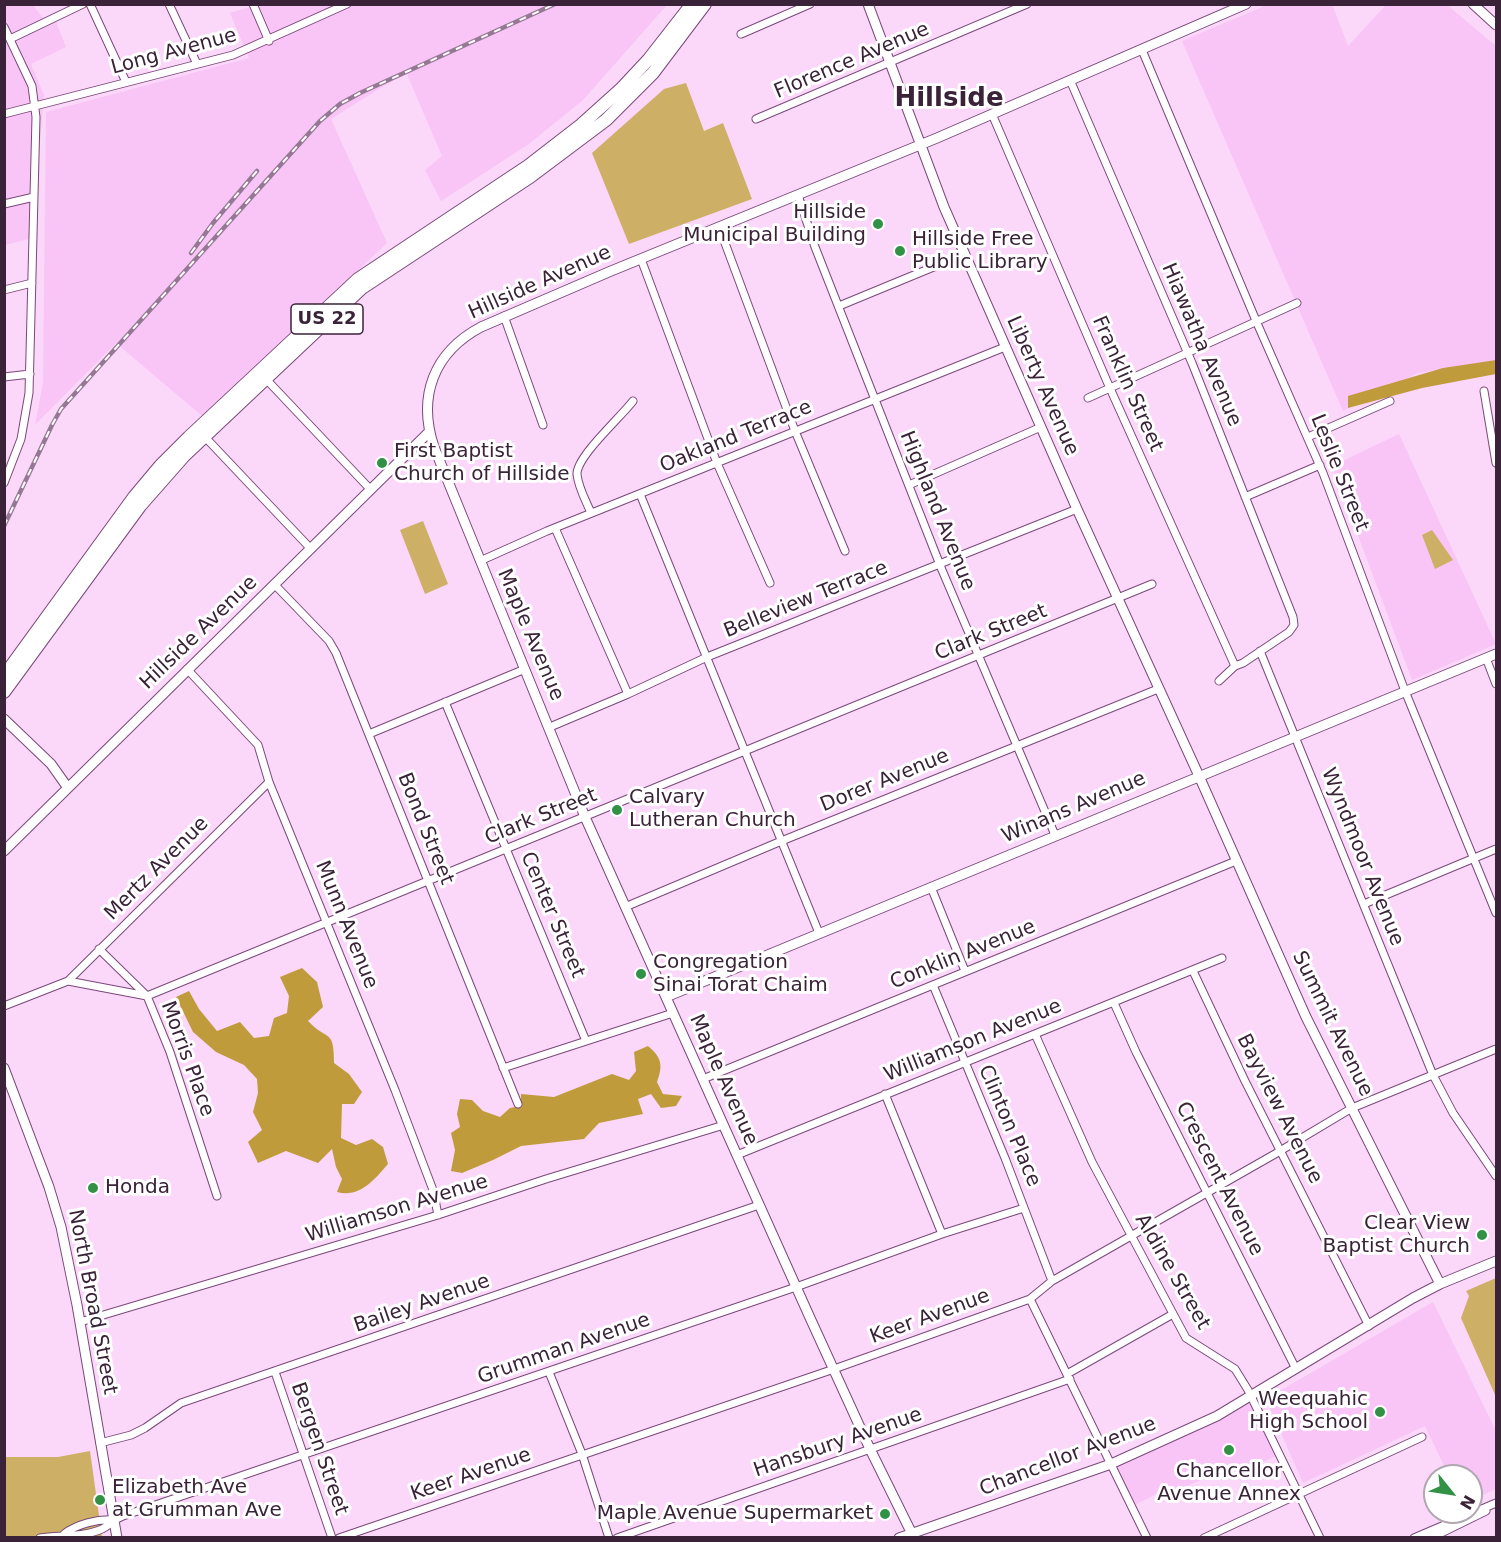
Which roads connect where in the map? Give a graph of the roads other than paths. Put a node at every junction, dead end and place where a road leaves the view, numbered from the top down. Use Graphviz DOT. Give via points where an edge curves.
graph roads {
  1 [pos="82,4"];
  2 [pos="90,4"];
  3 [pos="170,4"];
  4 [pos="253,4"];
  5 [pos="347,4"];
  6 [pos="692,4"];
  7 [pos="705,4"];
  8 [pos="810,4"];
  9 [pos="867,4"];
  10 [pos="1027,4"];
  11 [pos="1246,4"];
  12 [pos="1473,4"];
  13 [pos="337,7"];
  14 [pos="1497,25"];
  15 [pos="4,27"];
  16 [pos="741,34"];
  17 [pos="10,39"];
  18 [pos="268,41"];
  19 [pos="1142,50"];
  20 [pos="890,63"];
  21 [pos="197,64"];
  22 [pos="1070,81"];
  23 [pos="126,82"];
  24 [pos="36,106"];
  25 [pos="4,114"];
  26 [pos="992,114"];
  27 [pos="756,119"];
  28 [pos="920,145"];
  29 [pos="798,195"];
  30 [pos="34,197"];
  31 [pos="4,204"];
  32 [pos="719,227"];
  33 [pos="965,254"];
  34 [pos="641,259"];
  35 [pos="32,283"];
  36 [pos="4,290"];
  37 [pos="1297,303"];
  38 [pos="839,306"];
  39 [pos="504,316"];
  40 [pos="1256,321"];
  41 [pos="1005,347"];
  42 [pos="1187,352"];
  43 [pos="30,374"];
  44 [pos="4,377"];
  45 [pos="265,378"];
  46 [pos="1109,386"];
  47 [pos="1484,391"];
  48 [pos="1088,398"];
  49 [pos="875,399"];
  50 [pos="633,401"];
  51 [pos="1390,401"];
  52 [pos="543,424"];
  53 [pos="1041,427"];
  54 [pos="795,431"];
  55 [pos="429,432"];
  56 [pos="204,436"];
  57 [pos="1308,437"];
  58 [pos="717,463"];
  59 [pos="1497,463"];
  60 [pos="1320,465"];
  61 [pos="4,483"];
  62 [pos="909,485"];
  63 [pos="371,490"];
  64 [pos="640,494"];
  65 [pos="1245,497"];
  66 [pos="1077,509"];
  67 [pos="591,513"];
  68 [pos="555,528"];
  69 [pos="311,549"];
  70 [pos="845,551"];
  71 [pos="480,561"];
  72 [pos="939,563"];
  73 [pos="770,583"];
  74 [pos="274,584"];
  75 [pos="1152,584"];
  76 [pos="1118,598"];
  77 [pos="1260,651"];
  78 [pos="1497,654"];
  79 [pos="979,656"];
  80 [pos="707,657"];
  81 [pos="1486,658"];
  82 [pos="1235,666"];
  83 [pos="188,669"];
  84 [pos="525,669"];
  85 [pos="4,676"];
  86 [pos="1219,681"];
  87 [pos="1497,684"];
  88 [pos="1158,689"];
  89 [pos="1405,691"];
  90 [pos="4,692"];
  91 [pos="628,694"];
  92 [pos="445,702"];
  93 [pos="4,719"];
  94 [pos="550,727"];
  95 [pos="369,734"];
  96 [pos="1294,737"];
  97 [pos="1017,746"];
  98 [pos="745,750"];
  99 [pos="1199,776"];
  100 [pos="269,782"];
  101 [pos="68,788"];
  102 [pos="585,817"];
  103 [pos="1055,835"];
  104 [pos="782,841"];
  105 [pos="507,849"];
  106 [pos="1497,849"];
  107 [pos="4,851"];
  108 [pos="1474,858"];
  109 [pos="1236,861"];
  110 [pos="429,881"];
  111 [pos="931,887"];
  112 [pos="1364,904"];
  113 [pos="625,907"];
  114 [pos="1497,913"];
  115 [pos="327,923"];
  116 [pos="819,933"];
  117 [pos="99,949"];
  118 [pos="1222,958"];
  119 [pos="965,971"];
  120 [pos="1193,971"];
  121 [pos="68,981"];
  122 [pos="933,985"];
  123 [pos="147,996"];
  124 [pos="666,997"];
  125 [pos="1114,1003"];
  126 [pos="4,1006"];
  127 [pos="673,1014"];
  128 [pos="1035,1034"];
  129 [pos="586,1041"];
  130 [pos="1497,1049"];
  131 [pos="964,1063"];
  132 [pos="4,1068"];
  133 [pos="503,1068"];
  134 [pos="1434,1075"];
  135 [pos="703,1079"];
  136 [pos="885,1094"];
  137 [pos="518,1104"];
  138 [pos="1352,1108"];
  139 [pos="724,1125"];
  140 [pos="1282,1150"];
  141 [pos="737,1155"];
  142 [pos="1497,1176"];
  143 [pos="1208,1193"];
  144 [pos="217,1196"];
  145 [pos="759,1205"];
  146 [pos="1024,1208"];
  147 [pos="438,1215"];
  148 [pos="942,1234"];
  149 [pos="1132,1236"];
  150 [pos="1497,1261"];
  151 [pos="1052,1281"];
  152 [pos="1440,1284"];
  153 [pos="796,1287"];
  154 [pos="1030,1299"];
  155 [pos="1173,1314"];
  156 [pos="80,1322"];
  157 [pos="1369,1326"];
  158 [pos="834,1369"];
  159 [pos="1296,1370"];
  160 [pos="275,1372"];
  161 [pos="549,1372"];
  162 [pos="1068,1376"];
  163 [pos="1251,1396"];
  164 [pos="1422,1437"];
  165 [pos="100,1443"];
  166 [pos="870,1449"];
  167 [pos="582,1454"];
  168 [pos="304,1455"];
  169 [pos="1111,1464"];
  170 [pos="1299,1494"];
  171 [pos="1497,1505"];
  172 [pos="114,1520"];
  173 [pos="913,1535"];
  174 [pos="40,1538"];
  175 [pos="117,1538"];
  176 [pos="332,1538"];
  177 [pos="339,1538"];
  178 [pos="609,1538"];
  179 [pos="617,1538"];
  180 [pos="899,1538"];
  181 [pos="1147,1538"];
  182 [pos="1204,1538"];
  183 [pos="1320,1538"];
  184 [pos="1414,1538"];
  185 [pos="1431,1538"];
  1 -- 17 [label="street"];
  2 -- 23 [label="street"];
  3 -- 21 [label="street"];
  4 -- 18 [label="street"];
  5 -- 13 [label="street, Long Avenue"];
  6 -- 85 [label="highway, US 22" via="649,59 586,121 528,166 358,279 179,446 134,497"];
  7 -- 45 [label="highway, US 22" via="653,73 606,120 536,173 372,280"];
  8 -- 16 [label="street"];
  9 -- 20 [label="street, Liberty Avenue"];
  10 -- 20 [label="street, Florence Avenue"];
  11 -- 19 [label="street, Hillside Avenue"];
  12 -- 14 [label="street"];
  13 -- 18 [label="street, Long Avenue"];
  15 -- 17 [label="street"];
  17 -- 24 [label="street" via="30,81"];
  18 -- 21 [label="street, Long Avenue"];
  19 -- 22 [label="street, Hillside Avenue"];
  19 -- 40 [label="street, Leslie Street"];
  20 -- 27 [label="street, Florence Avenue"];
  20 -- 28 [label="street, Liberty Avenue"];
  21 -- 23 [label="street, Long Avenue"];
  22 -- 26 [label="street, Hillside Avenue"];
  22 -- 42 [label="street, Hiawatha Avenue"];
  23 -- 24 [label="street, Long Avenue"];
  24 -- 25 [label="street, Long Avenue"];
  24 -- 30 [label="street"];
  26 -- 28 [label="street, Hillside Avenue"];
  26 -- 46 [label="street, Franklin Street"];
  28 -- 29 [label="street, Hillside Avenue"];
  28 -- 33 [label="street, Liberty Avenue"];
  29 -- 32 [label="street, Hillside Avenue"];
  29 -- 38 [label="street, Highland Avenue"];
  30 -- 31 [label="street"];
  30 -- 35 [label="street"];
  32 -- 34 [label="street, Hillside Avenue"];
  32 -- 54 [label="street"];
  33 -- 38 [label="street"];
  33 -- 41 [label="street, Liberty Avenue"];
  34 -- 39 [label="street, Hillside Avenue"];
  34 -- 58 [label="street"];
  35 -- 36 [label="street"];
  35 -- 43 [label="street"];
  37 -- 40 [label="street"];
  38 -- 49 [label="street, Highland Avenue"];
  39 -- 52 [label="street"];
  39 -- 55 [label="street, Hillside Avenue" via="462,339 440,362 429,393"];
  40 -- 42 [label="street"];
  40 -- 57 [label="street, Leslie Street"];
  41 -- 49 [label="street, Oakland Terrace"];
  41 -- 53 [label="street, Liberty Avenue"];
  42 -- 46 [label="street"];
  42 -- 65 [label="street, Hiawatha Avenue"];
  43 -- 44 [label="street"];
  43 -- 61 [label="street" via="26,421"];
  45 -- 56 [label="highway, US 22"];
  45 -- 63 [label="street"];
  46 -- 48 [label="street"];
  46 -- 82 [label="street, Franklin Street"];
  47 -- 59 [label="street"];
  49 -- 54 [label="street, Oakland Terrace"];
  49 -- 62 [label="street, Highland Avenue"];
  50 -- 67 [label="street" via="580,462 579,483"];
  51 -- 57 [label="street"];
  53 -- 62 [label="street"];
  53 -- 66 [label="street, Liberty Avenue"];
  54 -- 58 [label="street, Oakland Terrace"];
  54 -- 70 [label="street"];
  55 -- 63 [label="street, Hillside Avenue"];
  55 -- 71 [label="street, Maple Avenue"];
  56 -- 69 [label="street"];
  56 -- 90 [label="highway, US 22" via="140,506"];
  57 -- 60 [label="street, Leslie Street"];
  58 -- 64 [label="street, Oakland Terrace"];
  58 -- 73 [label="street"];
  60 -- 65 [label="street"];
  60 -- 89 [label="street, Leslie Street"];
  62 -- 72 [label="street, Highland Avenue"];
  63 -- 69 [label="street, Hillside Avenue"];
  64 -- 67 [label="street, Oakland Terrace"];
  64 -- 80 [label="street"];
  65 -- 77 [label="street, Hiawatha Avenue" via="1294,625"];
  66 -- 72 [label="street, Belleview Terrace"];
  66 -- 76 [label="street, Liberty Avenue"];
  67 -- 68 [label="street, Oakland Terrace"];
  68 -- 71 [label="street, Oakland Terrace"];
  68 -- 91 [label="street"];
  69 -- 74 [label="street, Hillside Avenue"];
  71 -- 84 [label="street, Maple Avenue"];
  72 -- 79 [label="street, Highland Avenue"];
  72 -- 80 [label="street, Belleview Terrace"];
  74 -- 83 [label="street, Hillside Avenue"];
  74 -- 95 [label="street, Bond Street" via="332,645"];
  75 -- 76 [label="street, Clark Street"];
  76 -- 79 [label="street, Clark Street"];
  76 -- 88 [label="street, Liberty Avenue"];
  77 -- 82 [label="street"];
  77 -- 96 [label="street, Wyndmoor Avenue"];
  78 -- 81 [label="street, Winans Avenue"];
  79 -- 97 [label="street, Highland Avenue"];
  79 -- 98 [label="street, Clark Street"];
  80 -- 91 [label="street, Belleview Terrace"];
  80 -- 98 [label="street"];
  81 -- 87 [label="street"];
  81 -- 89 [label="street, Winans Avenue"];
  82 -- 86 [label="street"];
  83 -- 100 [label="street, Munn Avenue" via="258,746"];
  83 -- 101 [label="street, Hillside Avenue"];
  84 -- 92 [label="street"];
  84 -- 94 [label="street, Maple Avenue"];
  88 -- 97 [label="street, Dorer Avenue"];
  88 -- 99 [label="street, Liberty Avenue"];
  89 -- 96 [label="street, Winans Avenue"];
  89 -- 108 [label="street, Leslie Street"];
  91 -- 94 [label="street, Belleview Terrace"];
  92 -- 95 [label="street"];
  92 -- 105 [label="street, Center Street"];
  93 -- 101 [label="street" via="51,764"];
  94 -- 102 [label="street, Maple Avenue"];
  95 -- 110 [label="street, Bond Street"];
  96 -- 99 [label="street, Winans Avenue"];
  96 -- 112 [label="street, Wyndmoor Avenue"];
  97 -- 103 [label="street, Highland Avenue"];
  97 -- 104 [label="street, Dorer Avenue"];
  98 -- 102 [label="street, Clark Street"];
  98 -- 104 [label="street"];
  99 -- 103 [label="street, Winans Avenue"];
  99 -- 109 [label="street, Summit Avenue"];
  100 -- 115 [label="street, Munn Avenue"];
  100 -- 117 [label="street, Mertz Avenue"];
  101 -- 107 [label="street, Hillside Avenue"];
  102 -- 105 [label="street, Clark Street"];
  102 -- 113 [label="street, Maple Avenue"];
  103 -- 111 [label="street, Winans Avenue"];
  104 -- 113 [label="street, Dorer Avenue"];
  104 -- 116 [label="street"];
  105 -- 110 [label="street, Clark Street"];
  105 -- 129 [label="street, Center Street"];
  106 -- 108 [label="street"];
  108 -- 112 [label="street"];
  108 -- 114 [label="street, Leslie Street"];
  109 -- 119 [label="street, Conklin Avenue"];
  109 -- 138 [label="street, Summit Avenue"];
  110 -- 115 [label="street, Clark Street"];
  110 -- 133 [label="street, Bond Street"];
  111 -- 116 [label="street, Winans Avenue"];
  111 -- 119 [label="street"];
  112 -- 134 [label="street, Wyndmoor Avenue"];
  113 -- 124 [label="street, Maple Avenue"];
  115 -- 123 [label="street, Clark Street"];
  115 -- 147 [label="street, Munn Avenue" via="395,1090 433,1190"];
  116 -- 124 [label="street, Winans Avenue"];
  117 -- 121 [label="street, Mertz Avenue"];
  117 -- 123 [label="street, Morris Place"];
  118 -- 120 [label="street, Williamson Avenue"];
  119 -- 122 [label="street, Conklin Avenue"];
  120 -- 125 [label="street, Williamson Avenue"];
  120 -- 140 [label="street, Bayview Avenue"];
  121 -- 123 [label="street"];
  121 -- 126 [label="street"];
  122 -- 131 [label="street, Clinton Place"];
  122 -- 135 [label="street, Conklin Avenue"];
  123 -- 144 [label="street, Morris Place" via="170,1052"];
  124 -- 127 [label="street, Maple Avenue"];
  125 -- 128 [label="street, Williamson Avenue"];
  125 -- 143 [label="street, Crescent Avenue"];
  127 -- 129 [label="street"];
  127 -- 135 [label="street, Maple Avenue"];
  128 -- 131 [label="street, Williamson Avenue"];
  128 -- 149 [label="street, Aldine Street" via="1092,1162"];
  129 -- 133 [label="street"];
  130 -- 134 [label="street, Keer Avenue"];
  131 -- 136 [label="street, Williamson Avenue"];
  131 -- 146 [label="street, Clinton Place"];
  132 -- 156 [label="street, North Broad Street" via="60,1219"];
  133 -- 137 [label="street, Bond Street"];
  134 -- 138 [label="street, Keer Avenue"];
  134 -- 142 [label="street, Wyndmoor Avenue" via="1453,1113"];
  135 -- 139 [label="street, Maple Avenue"];
  136 -- 141 [label="street, Williamson Avenue"];
  136 -- 148 [label="street"];
  138 -- 140 [label="street, Keer Avenue"];
  138 -- 152 [label="street, Summit Avenue"];
  139 -- 141 [label="street, Maple Avenue"];
  139 -- 147 [label="street, Williamson Avenue"];
  140 -- 143 [label="street, Keer Avenue"];
  140 -- 157 [label="street, Bayview Avenue"];
  141 -- 145 [label="street, Maple Avenue"];
  143 -- 149 [label="street, Keer Avenue"];
  143 -- 159 [label="street, Crescent Avenue"];
  145 -- 153 [label="street, Maple Avenue"];
  145 -- 160 [label="street, Bailey Avenue"];
  146 -- 148 [label="street, Grumman Avenue"];
  146 -- 151 [label="street, Clinton Place"];
  147 -- 156 [label="street, Williamson Avenue"];
  148 -- 153 [label="street, Grumman Avenue"];
  149 -- 151 [label="street, Keer Avenue"];
  149 -- 155 [label="street, Aldine Street"];
  150 -- 152 [label="street, Chancellor Avenue"];
  151 -- 154 [label="street, Keer Avenue"];
  152 -- 157 [label="street, Chancellor Avenue"];
  153 -- 158 [label="street, Maple Avenue"];
  153 -- 161 [label="street, Grumman Avenue"];
  154 -- 158 [label="street, Keer Avenue"];
  154 -- 162 [label="street"];
  155 -- 162 [label="street, Hansbury Avenue"];
  155 -- 163 [label="street, Aldine Street" via="1186,1338 1235,1369"];
  156 -- 165 [label="street, North Broad Street"];
  157 -- 159 [label="street, Chancellor Avenue"];
  158 -- 166 [label="street, Maple Avenue"];
  158 -- 167 [label="street, Keer Avenue"];
  159 -- 163 [label="street, Chancellor Avenue"];
  160 -- 165 [label="street, Bailey Avenue" via="181,1404 132,1435"];
  160 -- 168 [label="street, Bergen Street"];
  161 -- 167 [label="street"];
  161 -- 168 [label="street, Grumman Avenue"];
  162 -- 166 [label="street, Hansbury Avenue"];
  162 -- 169 [label="street"];
  163 -- 169 [label="street, Chancellor Avenue" via="1217,1416"];
  163 -- 170 [label="street, Aldine Street"];
  164 -- 170 [label="street"];
  165 -- 172 [label="street, North Broad Street"];
  166 -- 173 [label="street, Maple Avenue"];
  166 -- 179 [label="street, Hansbury Avenue"];
  167 -- 177 [label="street, Keer Avenue"];
  167 -- 178 [label="street"];
  168 -- 172 [label="street, Grumman Avenue"];
  168 -- 176 [label="street, Bergen Street"];
  169 -- 173 [label="street, Chancellor Avenue"];
  169 -- 181 [label="street"];
  170 -- 182 [label="street"];
  170 -- 183 [label="street, Aldine Street"];
  171 -- 184 [label="street"];
  171 -- 185 [label="street"];
  172 -- 174 [label="street, Grumman Avenue" via="101,1519 64,1534"];
  172 -- 175 [label="street, North Broad Street"];
  173 -- 180 [label="street, Chancellor Avenue"];
}
